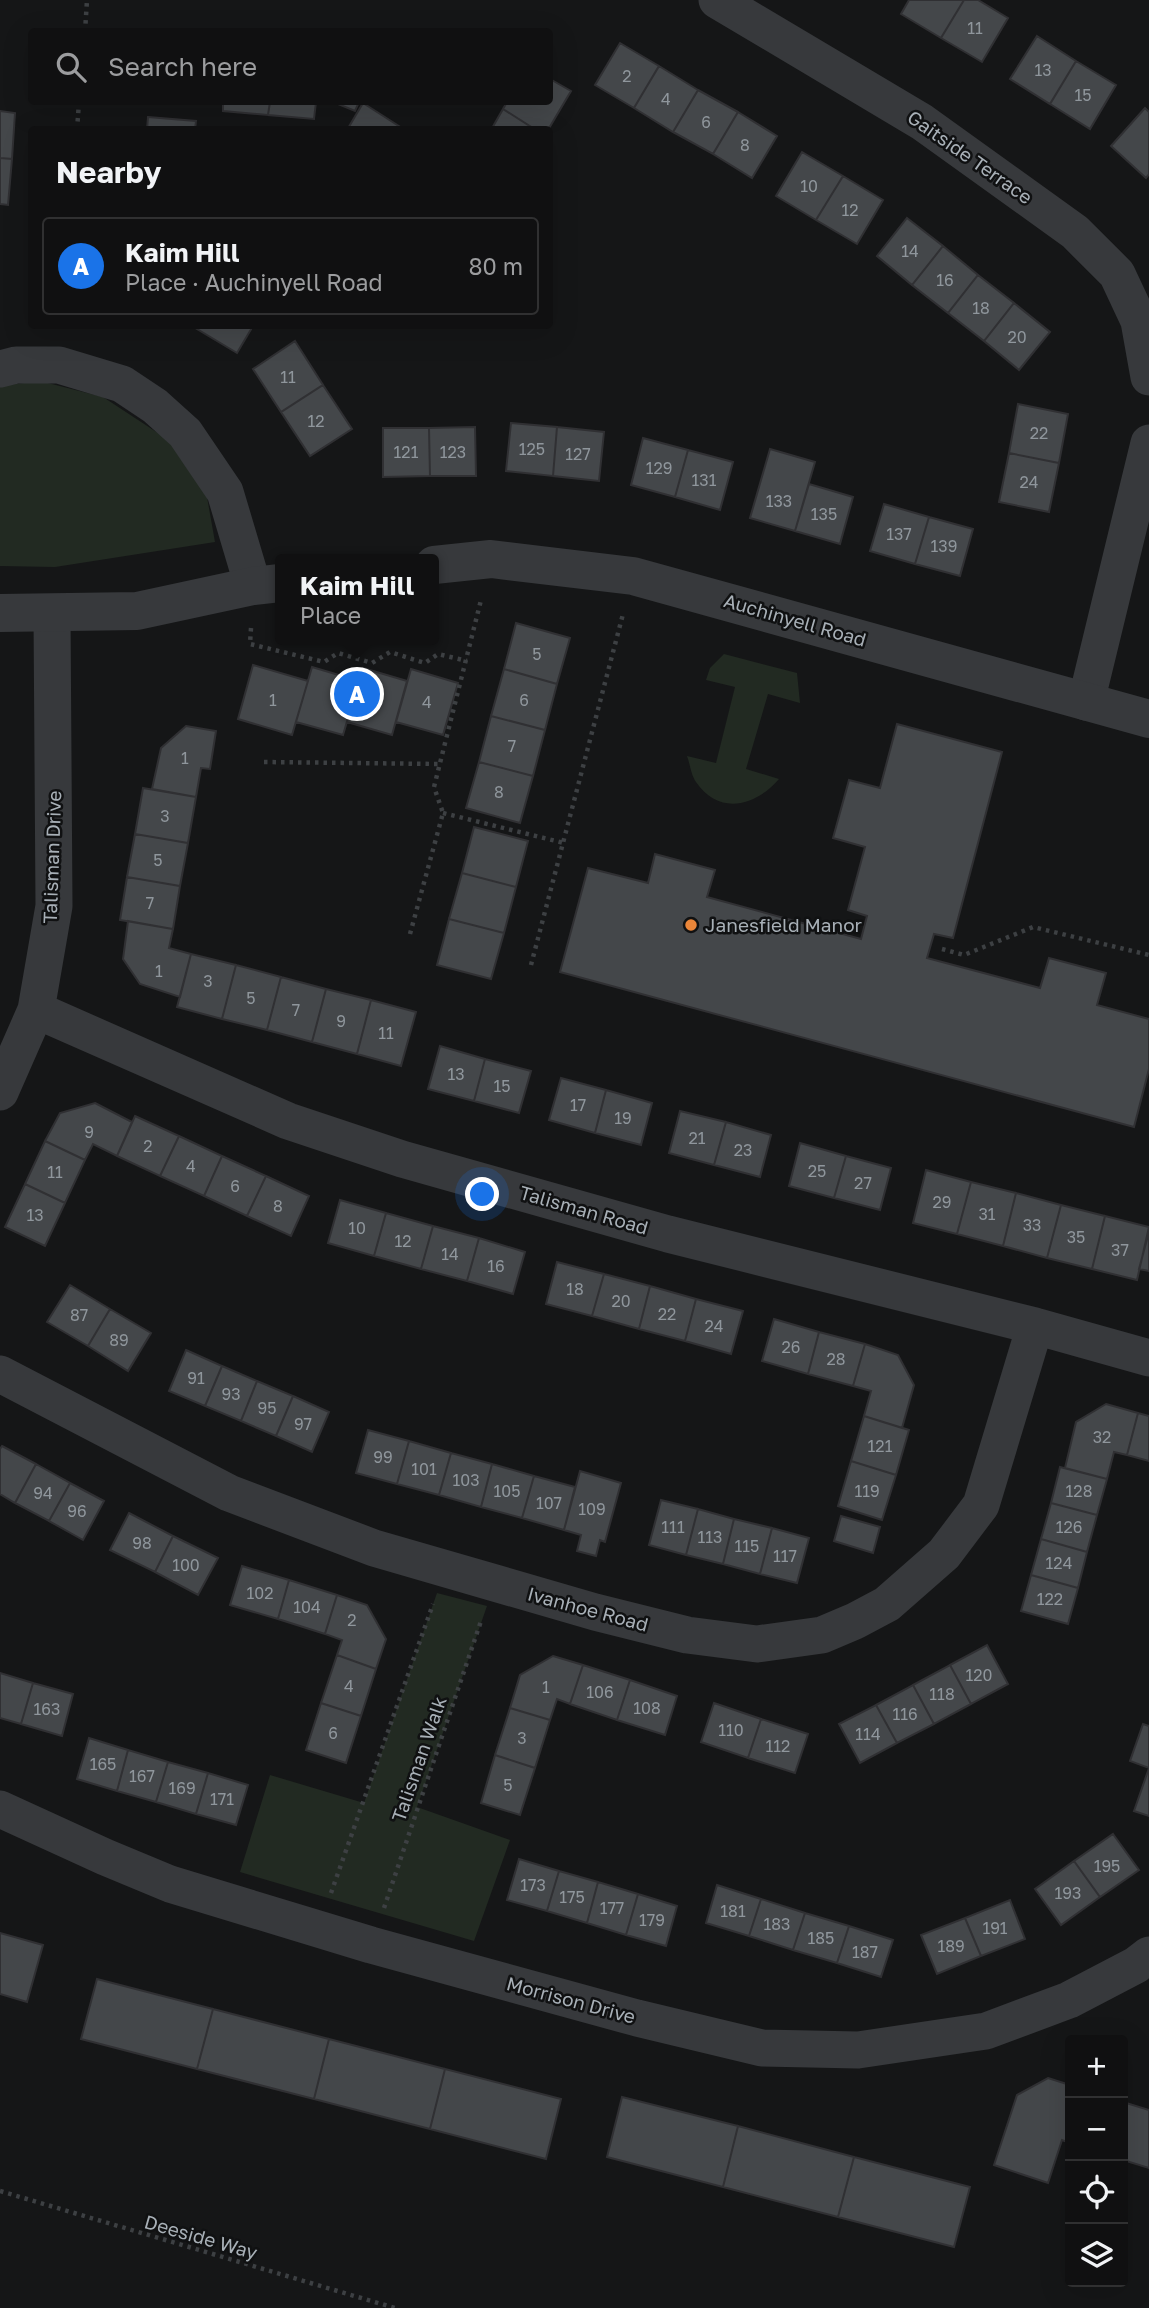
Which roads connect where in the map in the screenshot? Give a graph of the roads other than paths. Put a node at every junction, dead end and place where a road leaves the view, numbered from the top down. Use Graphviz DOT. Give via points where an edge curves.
graph roads {
  1 [pos="717,0"];
  2 [pos="0,369"];
  3 [pos="1149,377"];
  4 [pos="1149,443"];
  5 [pos="439,564"];
  6 [pos="266,584"];
  7 [pos="0,613"];
  8 [pos="52,614"];
  9 [pos="1086,702"];
  10 [pos="1149,719"];
  11 [pos="36,1010"];
  12 [pos="0,1092"];
  13 [pos="1035,1326"];
  14 [pos="1149,1358"];
  15 [pos="0,1374"];
  16 [pos="0,1809"];
  17 [pos="1149,1955"];
  1 -- 3 [label="street, Gaitside Terrace" via="922,122 1075,232 1117,274 1139,321"];
  2 -- 6 [label="street" via="59,365 122,384 155,406 186,433 225,492"];
  4 -- 9 [label="street"];
  5 -- 9 [label="street, Auchinyell Road" via="491,559 633,576"];
  6 -- 8 [label="street" via="137,611"];
  7 -- 8 [label="street"];
  8 -- 11 [label="street, Talisman Drive" via="54,906"];
  9 -- 10 [label="street, Auchinyell Road"];
  11 -- 12 [label="street, Talisman Drive"];
  11 -- 13 [label="street, Talisman Road" via="288,1121 402,1159 668,1234"];
  13 -- 14 [label="street, Talisman Road"];
  13 -- 15 [label="street, Ivanhoe Road" via="981,1505 944,1554 887,1604 855,1621 822,1635 757,1644 687,1635 374,1548 229,1493"];
  16 -- 17 [label="street, Morrison Drive" via="182,1888 384,1949 762,2048 858,2050 986,2031 1069,2000"];
}
